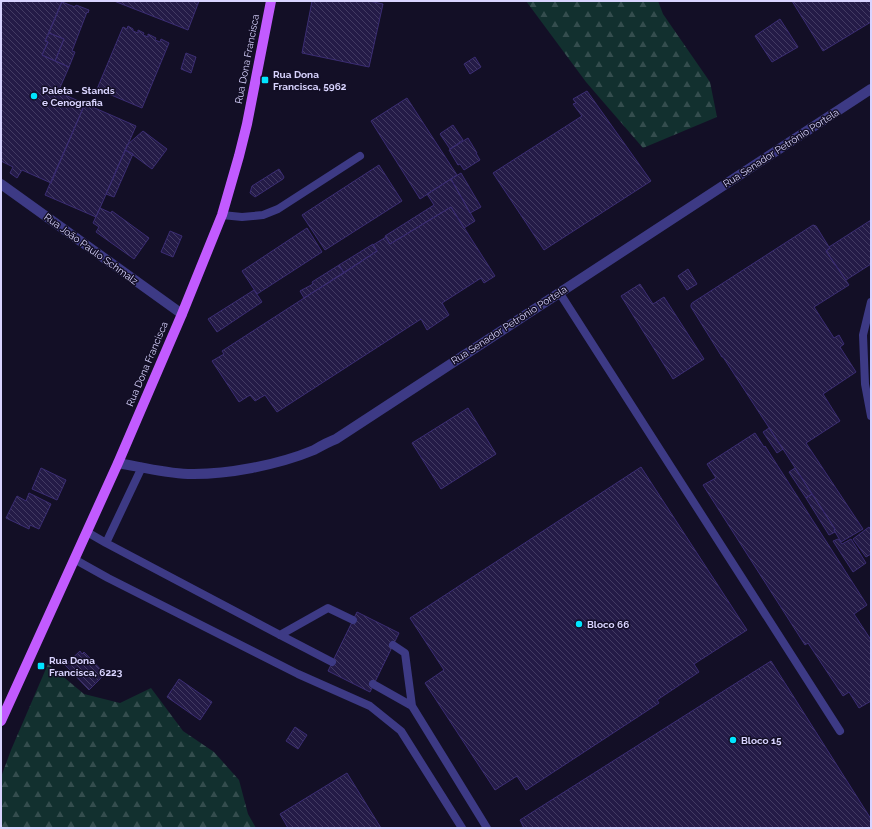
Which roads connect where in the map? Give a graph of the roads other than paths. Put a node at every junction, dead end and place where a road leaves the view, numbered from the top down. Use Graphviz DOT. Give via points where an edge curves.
graph roads {
  1 [pos="271,1"];
  2 [pos="871,89"];
  3 [pos="360,156"];
  4 [pos="1,184"];
  5 [pos="222,215"];
  6 [pos="560,292"];
  7 [pos="871,302"];
  8 [pos="182,314"];
  9 [pos="871,416"];
  10 [pos="118,463"];
  11 [pos="142,467"];
  12 [pos="87,532"];
  13 [pos="106,543"];
  14 [pos="74,559"];
  15 [pos="353,620"];
  16 [pos="280,635"];
  17 [pos="393,645"];
  18 [pos="332,662"];
  19 [pos="373,684"];
  20 [pos="412,706"];
  21 [pos="1,721"];
  22 [pos="840,731"];
  23 [pos="462,828"];
  24 [pos="487,828"];
  1 -- 5 [label="main road, Rua Dona Francisca" via="247,124"];
  2 -- 6 [label="street, Rua Senador Petrônio Portela"];
  3 -- 5 [label="lane" via="278,209 263,215"];
  4 -- 8 [label="street, Rua João Paulo Schmalz"];
  5 -- 8 [label="main road, Rua Dona Francisca"];
  6 -- 11 [label="street, Rua Senador Petrônio Portela" via="336,439 313,450 286,460 238,471 188,474"];
  6 -- 22 [label="lane"];
  7 -- 9 [label="lane" via="863,335 865,384"];
  8 -- 10 [label="main road, Rua Dona Francisca"];
  10 -- 11 [label="street, Rua Senador Petrônio Portela"];
  10 -- 12 [label="main road, Rua Dona Francisca"];
  11 -- 13 [label="lane"];
  12 -- 13 [label="lane"];
  12 -- 14 [label="main road, Rua Dona Francisca"];
  13 -- 16 [label="lane"];
  14 -- 21 [label="main road, Rua Dona Francisca"];
  14 -- 23 [label="lane" via="298,674 370,706 401,731"];
  15 -- 16 [label="lane" via="328,608"];
  16 -- 18 [label="lane"];
  17 -- 20 [label="lane" via="405,653"];
  19 -- 20 [label="lane"];
  20 -- 24 [label="lane"];
}
